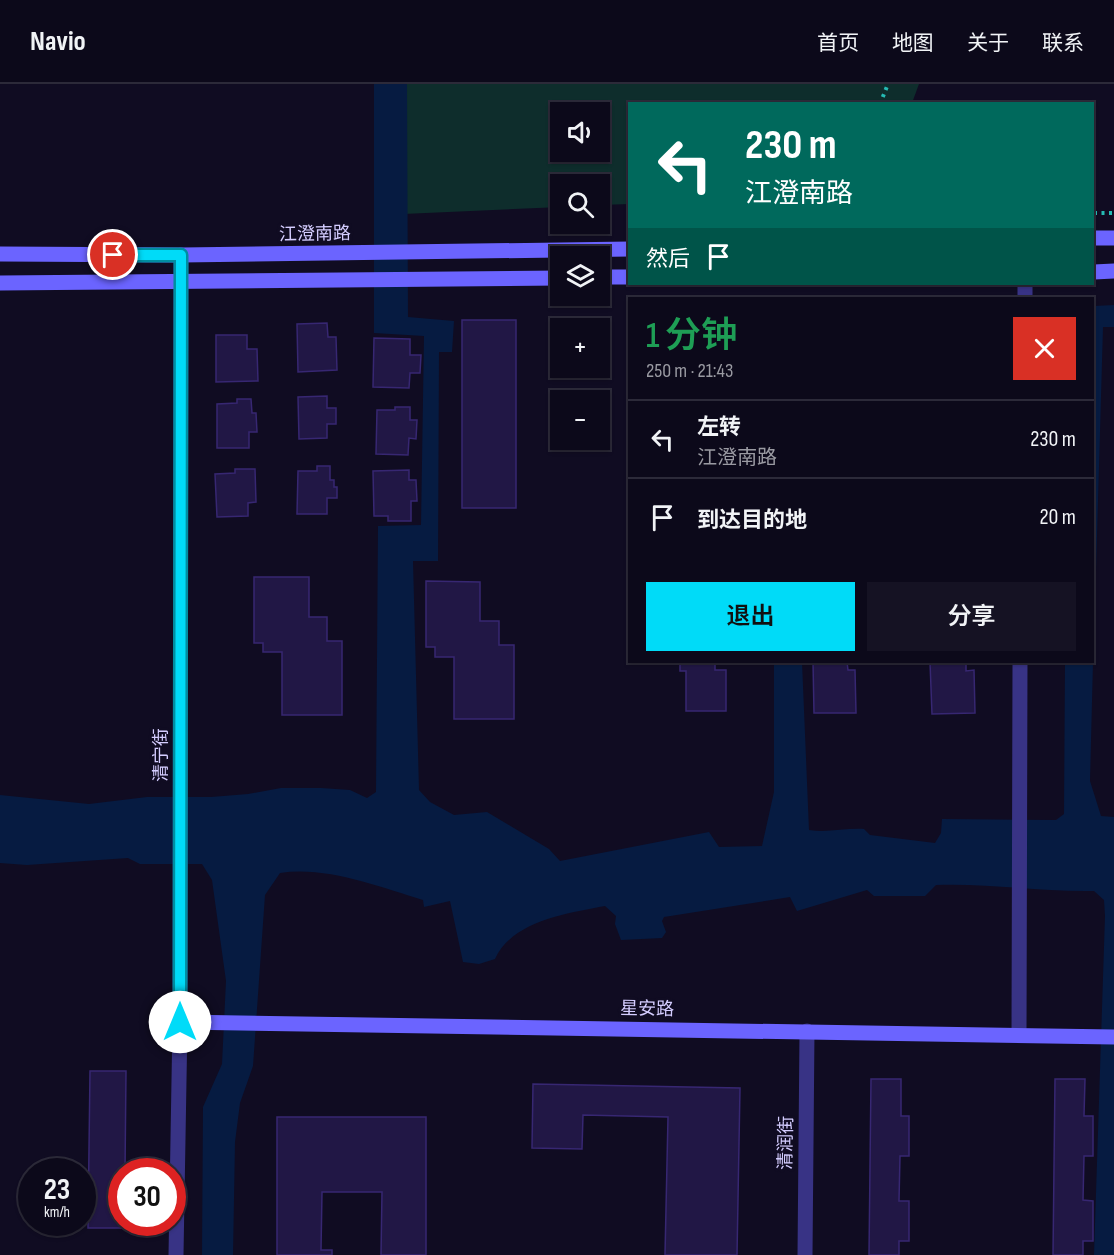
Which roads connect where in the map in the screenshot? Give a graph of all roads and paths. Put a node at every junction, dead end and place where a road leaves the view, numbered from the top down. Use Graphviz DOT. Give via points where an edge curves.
graph roads {
  1 [pos="888,84"];
  2 [pos="881,102"];
  3 [pos="1094,213"];
  4 [pos="1114,213"];
  5 [pos="1094,238"];
  6 [pos="1114,238"];
  7 [pos="628,249"];
  8 [pos="0,254"];
  9 [pos="181,255"];
  10 [pos="1114,271"];
  11 [pos="1094,272"];
  12 [pos="610,277"];
  13 [pos="628,277"];
  14 [pos="550,278"];
  15 [pos="182,282"];
  16 [pos="0,283"];
  17 [pos="1020,663"];
  18 [pos="180,1022"];
  19 [pos="807,1031"];
  20 [pos="1019,1034"];
  21 [pos="1114,1037"];
  22 [pos="176,1255"];
  23 [pos="805,1255"];
  1 -- 2 [label="path"];
  3 -- 4 [label="path"];
  5 -- 6 [label="main road"];
  7 -- 9 [label="main road, 江澄南路"];
  8 -- 9 [label="main road, 江澄南路"];
  9 -- 15 [label="street, 清宁街"];
  10 -- 11 [label="main road"];
  12 -- 13 [label="main road"];
  14 -- 15 [label="main road"];
  15 -- 16 [label="main road"];
  15 -- 18 [label="street, 清宁街"];
  17 -- 20 [label="street"];
  18 -- 19 [label="main road, 星安路"];
  18 -- 22 [label="street, 清宁街"];
  19 -- 20 [label="main road, 星安路"];
  19 -- 23 [label="street, 清润街"];
  20 -- 21 [label="main road, 星安路"];
}
